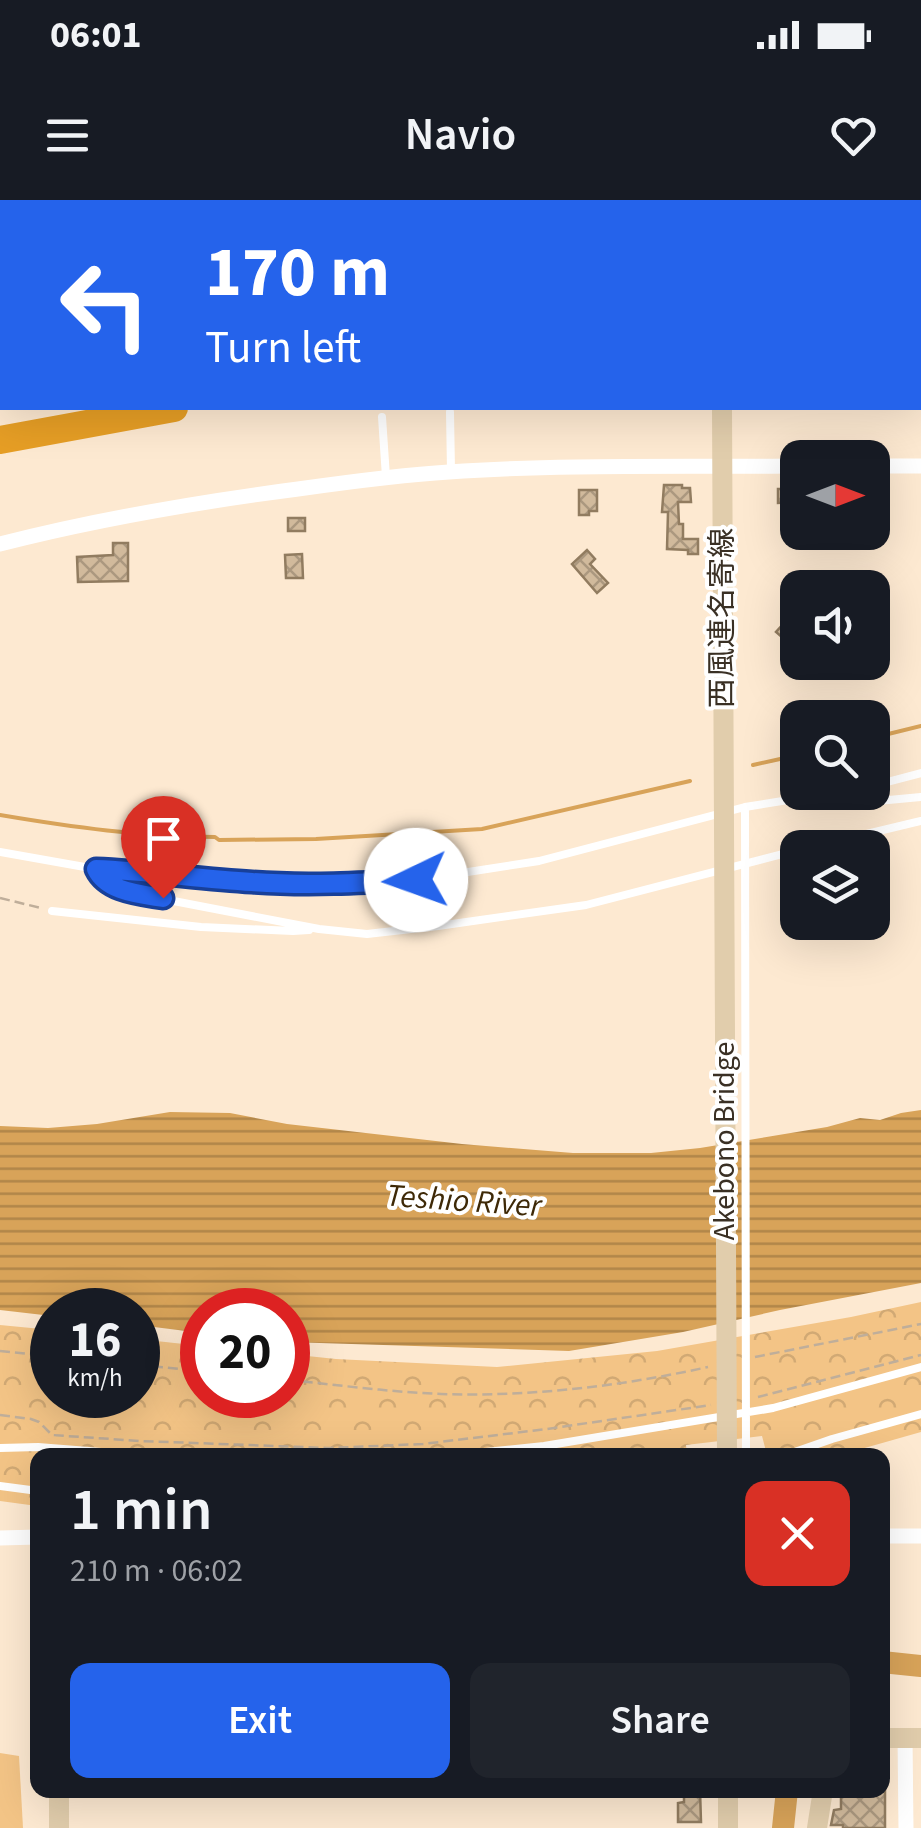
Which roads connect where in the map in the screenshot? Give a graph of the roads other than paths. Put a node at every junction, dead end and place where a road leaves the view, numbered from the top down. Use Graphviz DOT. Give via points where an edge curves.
graph roads {
  1 [pos="163,410"];
  2 [pos="722,410"];
  3 [pos="450,412"];
  4 [pos="382,417"];
  5 [pos="0,440"];
  6 [pos="780,466"];
  7 [pos="890,466"];
  8 [pos="921,466"];
  9 [pos="722,467"];
  10 [pos="451,472"];
  11 [pos="386,477"];
  12 [pos="0,544"];
  13 [pos="921,772"];
  14 [pos="890,781"];
  15 [pos="921,797"];
  16 [pos="890,800"];
  17 [pos="780,802"];
  18 [pos="745,807"];
  19 [pos="723,820"];
  20 [pos="921,822"];
  21 [pos="886,830"];
  22 [pos="0,852"];
  23 [pos="780,855"];
  24 [pos="96,869"];
  25 [pos="52,911"];
  26 [pos="319,929"];
  27 [pos="921,1367"];
  28 [pos="921,1414"];
  29 [pos="0,1448"];
  30 [pos="51,1448"];
  31 [pos="524,1448"];
  32 [pos="736,1448"];
  33 [pos="736,1448"];
  34 [pos="805,1448"];
  35 [pos="0,1486"];
  36 [pos="30,1490"];
  37 [pos="890,1536"];
  38 [pos="921,1536"];
  39 [pos="30,1537"];
  40 [pos="0,1538"];
  41 [pos="913,1738"];
  42 [pos="59,1798"];
  43 [pos="728,1798"];
  44 [pos="822,1798"];
  45 [pos="60,1828"];
  46 [pos="728,1828"];
  47 [pos="817,1828"];
  48 [pos="906,1828"];
  1 -- 5 [label="highway"];
  2 -- 9 [label="main road, 西風連名寄線"];
  3 -- 10 [label="lane"];
  4 -- 11 [label="lane"];
  6 -- 9 [label="street"];
  7 -- 8 [label="street"];
  9 -- 10 [label="street"];
  9 -- 19 [label="main road, 西風連名寄線"];
  10 -- 11 [label="street"];
  11 -- 12 [label="street" via="205,502"];
  13 -- 14 [label="lane"];
  15 -- 16 [label="lane"];
  17 -- 18 [label="lane"];
  18 -- 19 [label="lane"];
  18 -- 33 [label="lane"];
  19 -- 24 [label="lane" via="416,880 256,883"];
  19 -- 32 [label="main road, Akebono Bridge"];
  20 -- 21 [label="lane"];
  22 -- 24 [label="lane"];
  23 -- 26 [label="lane" via="586,905 367,934"];
  24 -- 26 [label="lane" via="102,880 132,893"];
  25 -- 26 [label="lane" via="201,927"];
  27 -- 31 [label="lane" via="773,1408"];
  28 -- 34 [label="lane"];
  29 -- 30 [label="lane"];
  35 -- 36 [label="lane"];
  37 -- 38 [label="street"];
  39 -- 40 [label="street"];
  41 -- 48 [label="street"];
  42 -- 45 [label="main road"];
  43 -- 46 [label="main road"];
  44 -- 47 [label="main road"];
}
